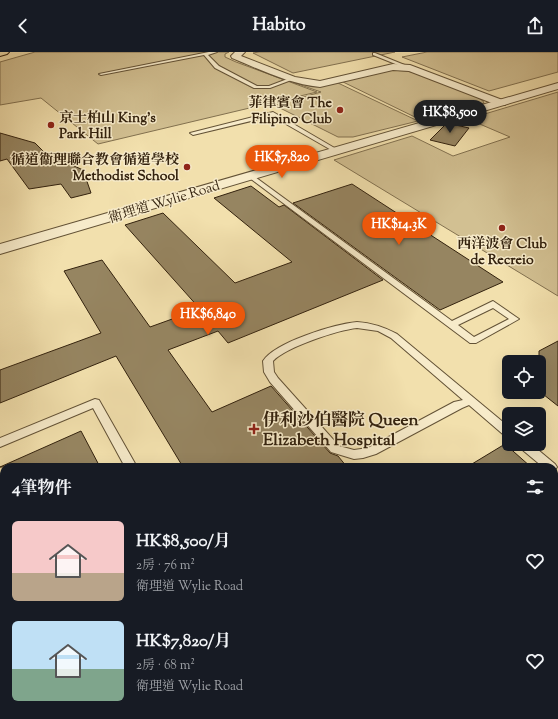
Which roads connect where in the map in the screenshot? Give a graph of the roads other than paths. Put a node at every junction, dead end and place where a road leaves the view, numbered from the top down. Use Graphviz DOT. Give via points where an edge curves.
graph roads {
  1 [pos="4,52"];
  2 [pos="214,52"];
  3 [pos="241,52"];
  4 [pos="0,53"];
  5 [pos="205,54"];
  6 [pos="374,54"];
  7 [pos="410,68"];
  8 [pos="101,74"];
  9 [pos="292,79"];
  10 [pos="558,86"];
  11 [pos="501,103"];
  12 [pos="193,133"];
  13 [pos="335,150"];
  14 [pos="249,175"];
  15 [pos="0,249"];
  16 [pos="451,325"];
  17 [pos="470,401"];
  18 [pos="502,427"];
  19 [pos="0,443"];
  20 [pos="532,451"];
  21 [pos="129,463"];
  22 [pos="546,463"];
  1 -- 4 [label="highway"];
  2 -- 5 [label="lane"];
  3 -- 9 [label="street" via="235,56"];
  5 -- 8 [label="lane"];
  5 -- 9 [label="lane" via="217,67 256,87 270,87"];
  6 -- 7 [label="lane"];
  7 -- 9 [label="street" via="393,67 320,84"];
  7 -- 11 [label="street"];
  10 -- 11 [label="street, 衛理道 Wylie Road"];
  11 -- 13 [label="street, 衛理道 Wylie Road"];
  12 -- 13 [label="lane" via="274,114"];
  13 -- 14 [label="street, 衛理道 Wylie Road"];
  14 -- 15 [label="street, 衛理道 Wylie Road"];
  14 -- 16 [label="lane"];
  16 -- 16 [label="lane" via="493,304 515,319 473,341"];
  17 -- 17 [label="lane" via="372,451 344,454 335,448 274,380 269,372 268,361 275,354 327,330 351,325 373,326 394,336"];
  17 -- 18 [label="lane"];
  19 -- 21 [label="lane" via="95,403"];
  20 -- 22 [label="lane"];
}
